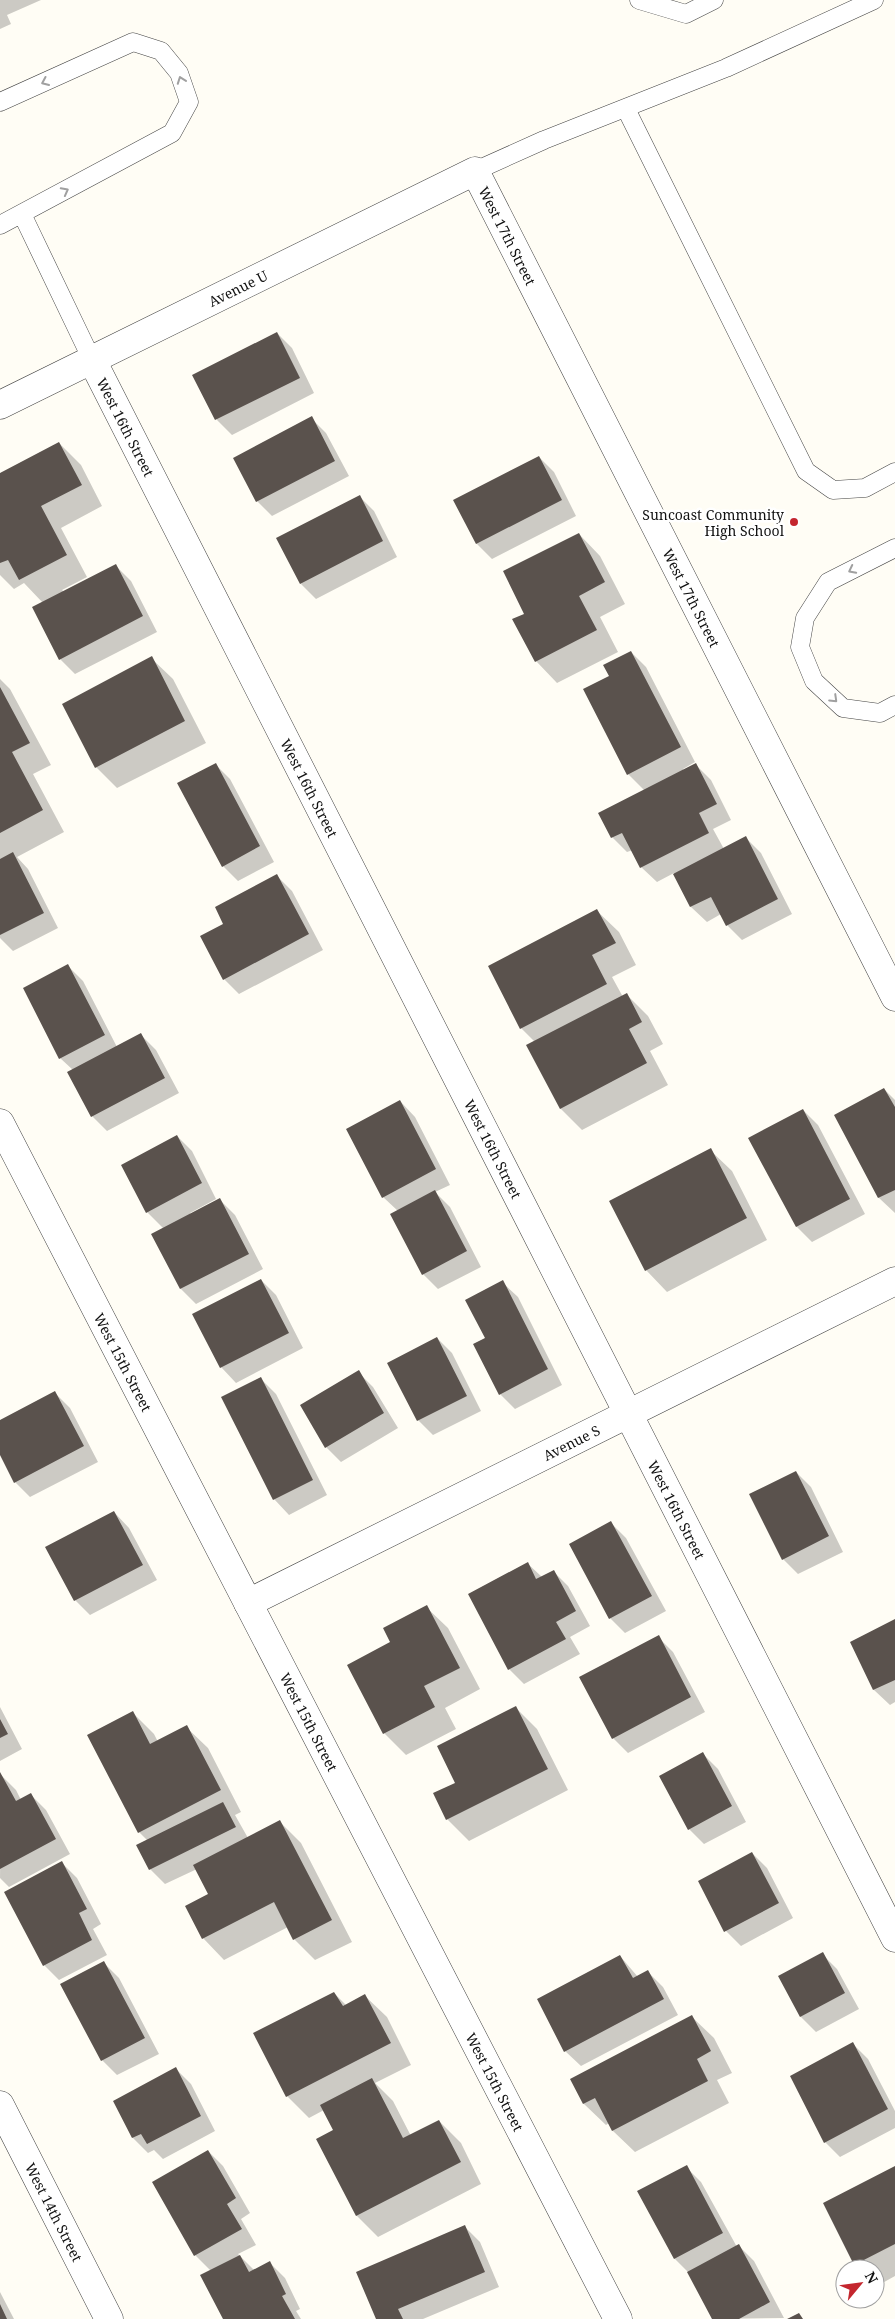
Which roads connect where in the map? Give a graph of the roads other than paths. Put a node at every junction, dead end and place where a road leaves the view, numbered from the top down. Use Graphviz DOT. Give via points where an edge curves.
graph roads {
  1 [pos="639,0"];
  2 [pos="714,0"];
  3 [pos="874,0"];
  4 [pos="0,102"];
  5 [pos="626,109"];
  6 [pos="475,171"];
  7 [pos="22,214"];
  8 [pos="0,225"];
  9 [pos="92,360"];
  10 [pos="0,405"];
  11 [pos="895,472"];
  12 [pos="895,548"];
  13 [pos="895,705"];
  14 [pos="895,997"];
  15 [pos="0,1123"];
  16 [pos="895,1281"];
  17 [pos="628,1414"];
  18 [pos="248,1603"];
  19 [pos="895,1938"];
  20 [pos="0,2105"];
  21 [pos="109,2319"];
  22 [pos="618,2319"];
  1 -- 2 [label="lane" via="686,14"];
  3 -- 5 [label="lane" via="726,68"];
  7 -- 4 [label="lane, one-way" via="172,133 189,102 179,73 161,51 133,42"];
  5 -- 6 [label="lane"];
  5 -- 11 [label="lane" via="806,471 833,490 865,488"];
  6 -- 9 [label="street, Avenue U"];
  6 -- 14 [label="street, West 17th Street"];
  7 -- 8 [label="lane"];
  7 -- 9 [label="lane"];
  9 -- 10 [label="street, Avenue U"];
  9 -- 17 [label="street, West 16th Street"];
  12 -- 13 [label="lane, one-way" via="828,582 805,618 800,648 814,680 843,708 880,712"];
  15 -- 18 [label="street, West 15th Street"];
  16 -- 17 [label="street, Avenue S"];
  17 -- 18 [label="street, Avenue S"];
  17 -- 19 [label="street, West 16th Street"];
  18 -- 22 [label="street, West 15th Street"];
  20 -- 21 [label="street, West 14th Street"];
}
